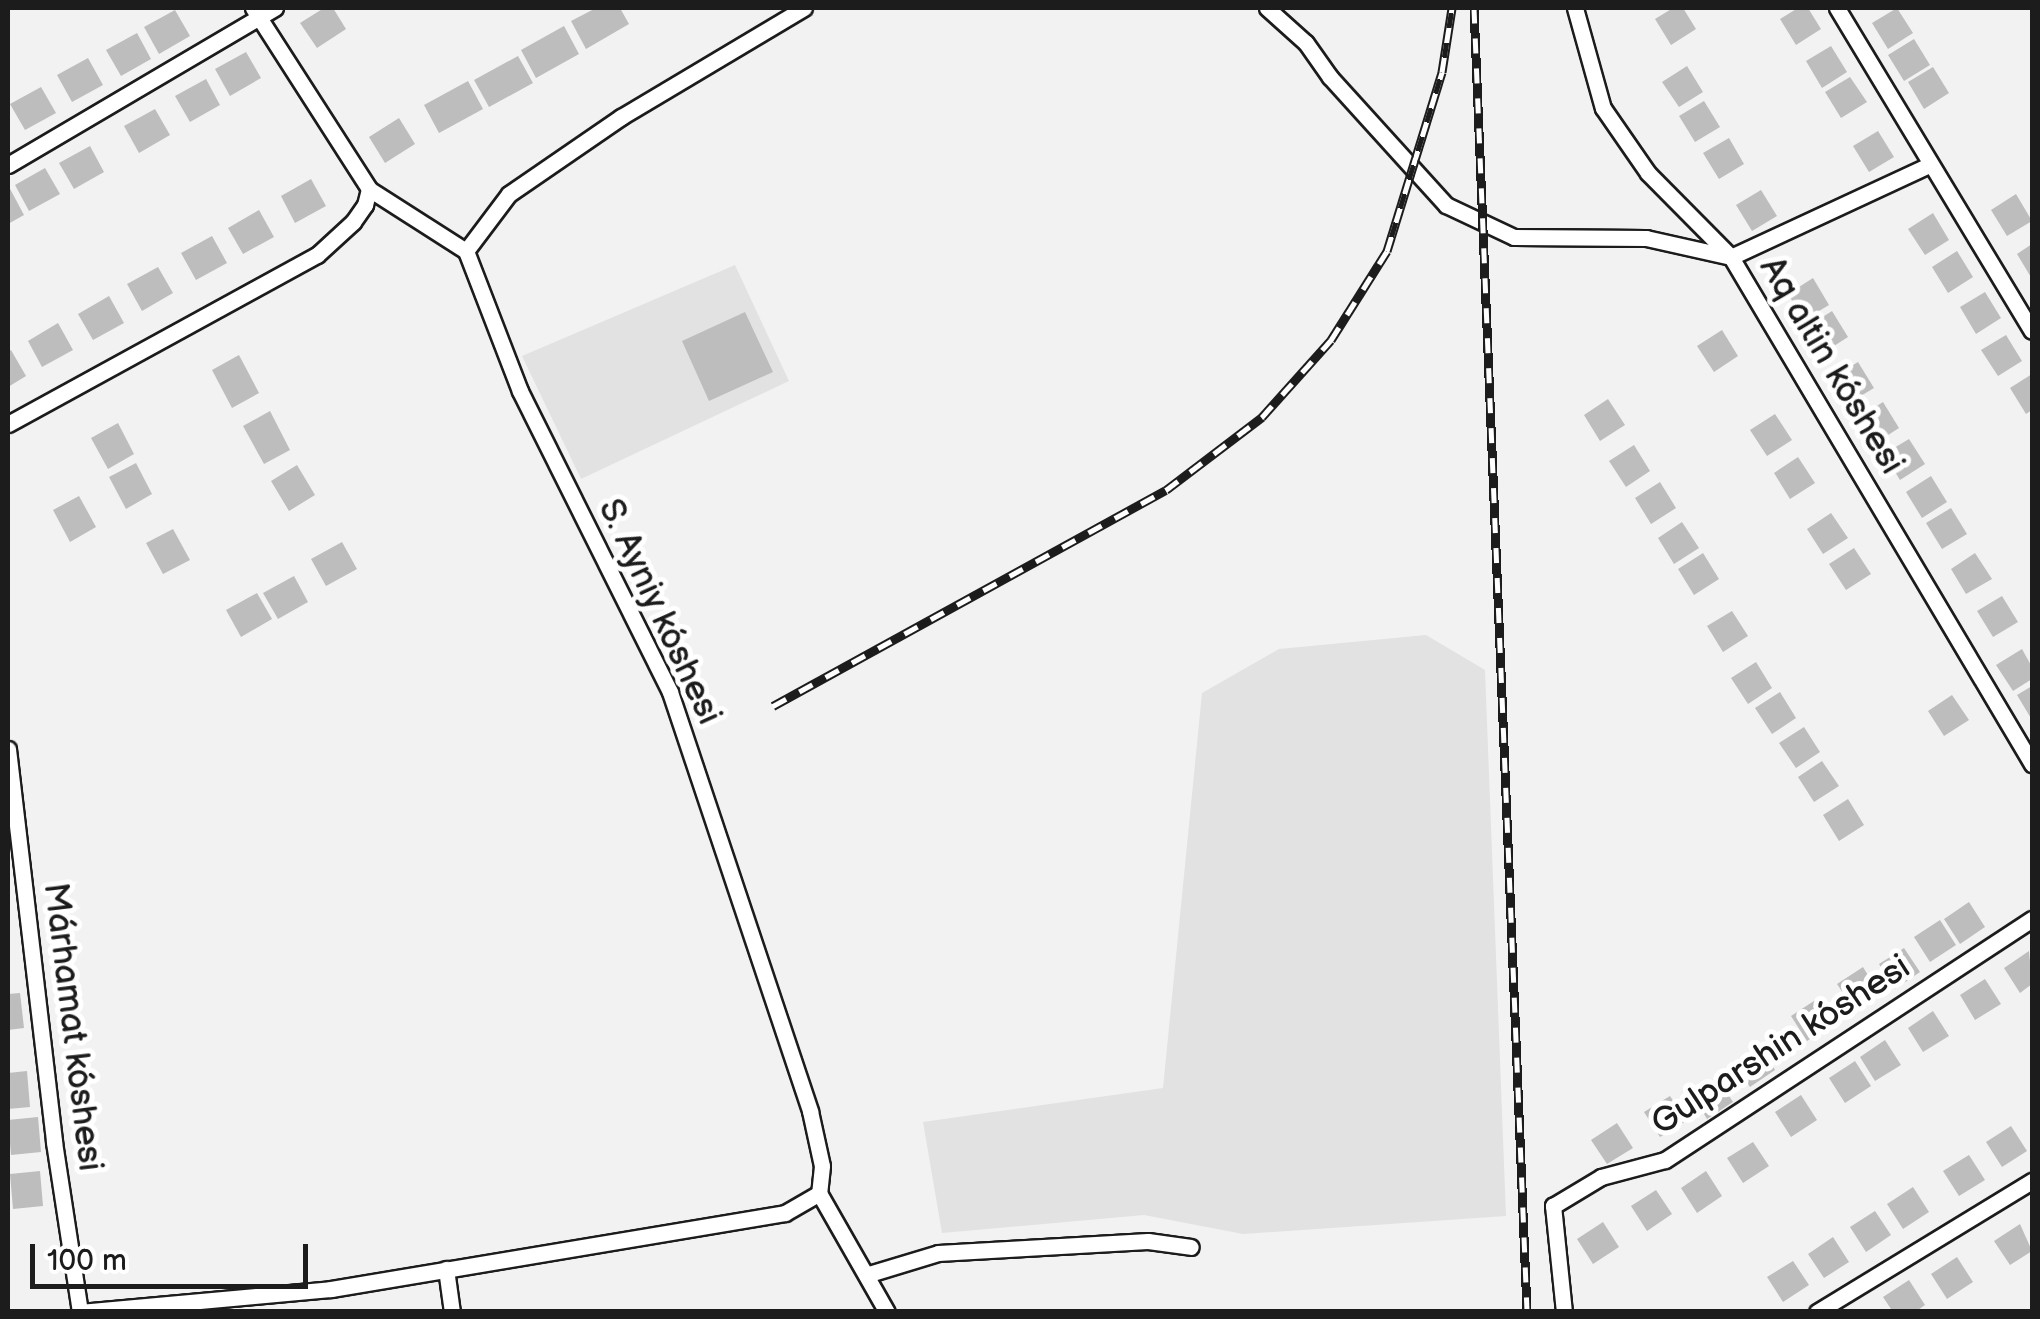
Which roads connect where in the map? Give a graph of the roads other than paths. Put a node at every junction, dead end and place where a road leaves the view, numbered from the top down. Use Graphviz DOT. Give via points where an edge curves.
graph roads {
  1 [pos="275,8"];
  2 [pos="804,8"];
  3 [pos="1267,8"];
  4 [pos="1575,8"];
  5 [pos="1838,8"];
  6 [pos="256,12"];
  7 [pos="1929,164"];
  8 [pos="8,165"];
  9 [pos="369,190"];
  10 [pos="466,251"];
  11 [pos="1731,257"];
  12 [pos="2032,331"];
  13 [pos="8,424"];
  14 [pos="8,749"];
  15 [pos="2032,764"];
  16 [pos="2032,919"];
  17 [pos="2032,1181"];
  18 [pos="819,1192"];
  19 [pos="1191,1247"];
  20 [pos="446,1270"];
  21 [pos="869,1274"];
  22 [pos="80,1312"];
  23 [pos="452,1312"];
  24 [pos="887,1312"];
  25 [pos="1564,1312"];
  26 [pos="1817,1312"];
  1 -- 6 [label="street"];
  2 -- 10 [label="street" via="621,117 509,194"];
  3 -- 11 [label="street" via="1306,43 1446,205 1514,237 1646,238"];
  4 -- 11 [label="street, Aq altin kóshesi" via="1603,108 1648,173"];
  5 -- 7 [label="street"];
  6 -- 8 [label="street"];
  6 -- 9 [label="street"];
  7 -- 11 [label="street"];
  7 -- 12 [label="street"];
  9 -- 10 [label="street"];
  9 -- 13 [label="street" via="353,222 317,255"];
  10 -- 18 [label="street, S. Ayniy kóshesi" via="520,391 670,692 810,1112 822,1166"];
  11 -- 15 [label="street, Aq altin kóshesi"];
  14 -- 22 [label="street, Márhamat kóshesi"];
  16 -- 25 [label="street, Gulparshin kóshesi" via="1665,1160 1601,1176 1553,1206"];
  17 -- 26 [label="street"];
  18 -- 20 [label="street" via="785,1213"];
  18 -- 21 [label="street, S. Ayniy kóshesi"];
  19 -- 21 [label="street" via="1136,1241 938,1253"];
  20 -- 22 [label="street"];
  20 -- 23 [label="street"];
  21 -- 24 [label="street, S. Ayniy kóshesi"];
}
